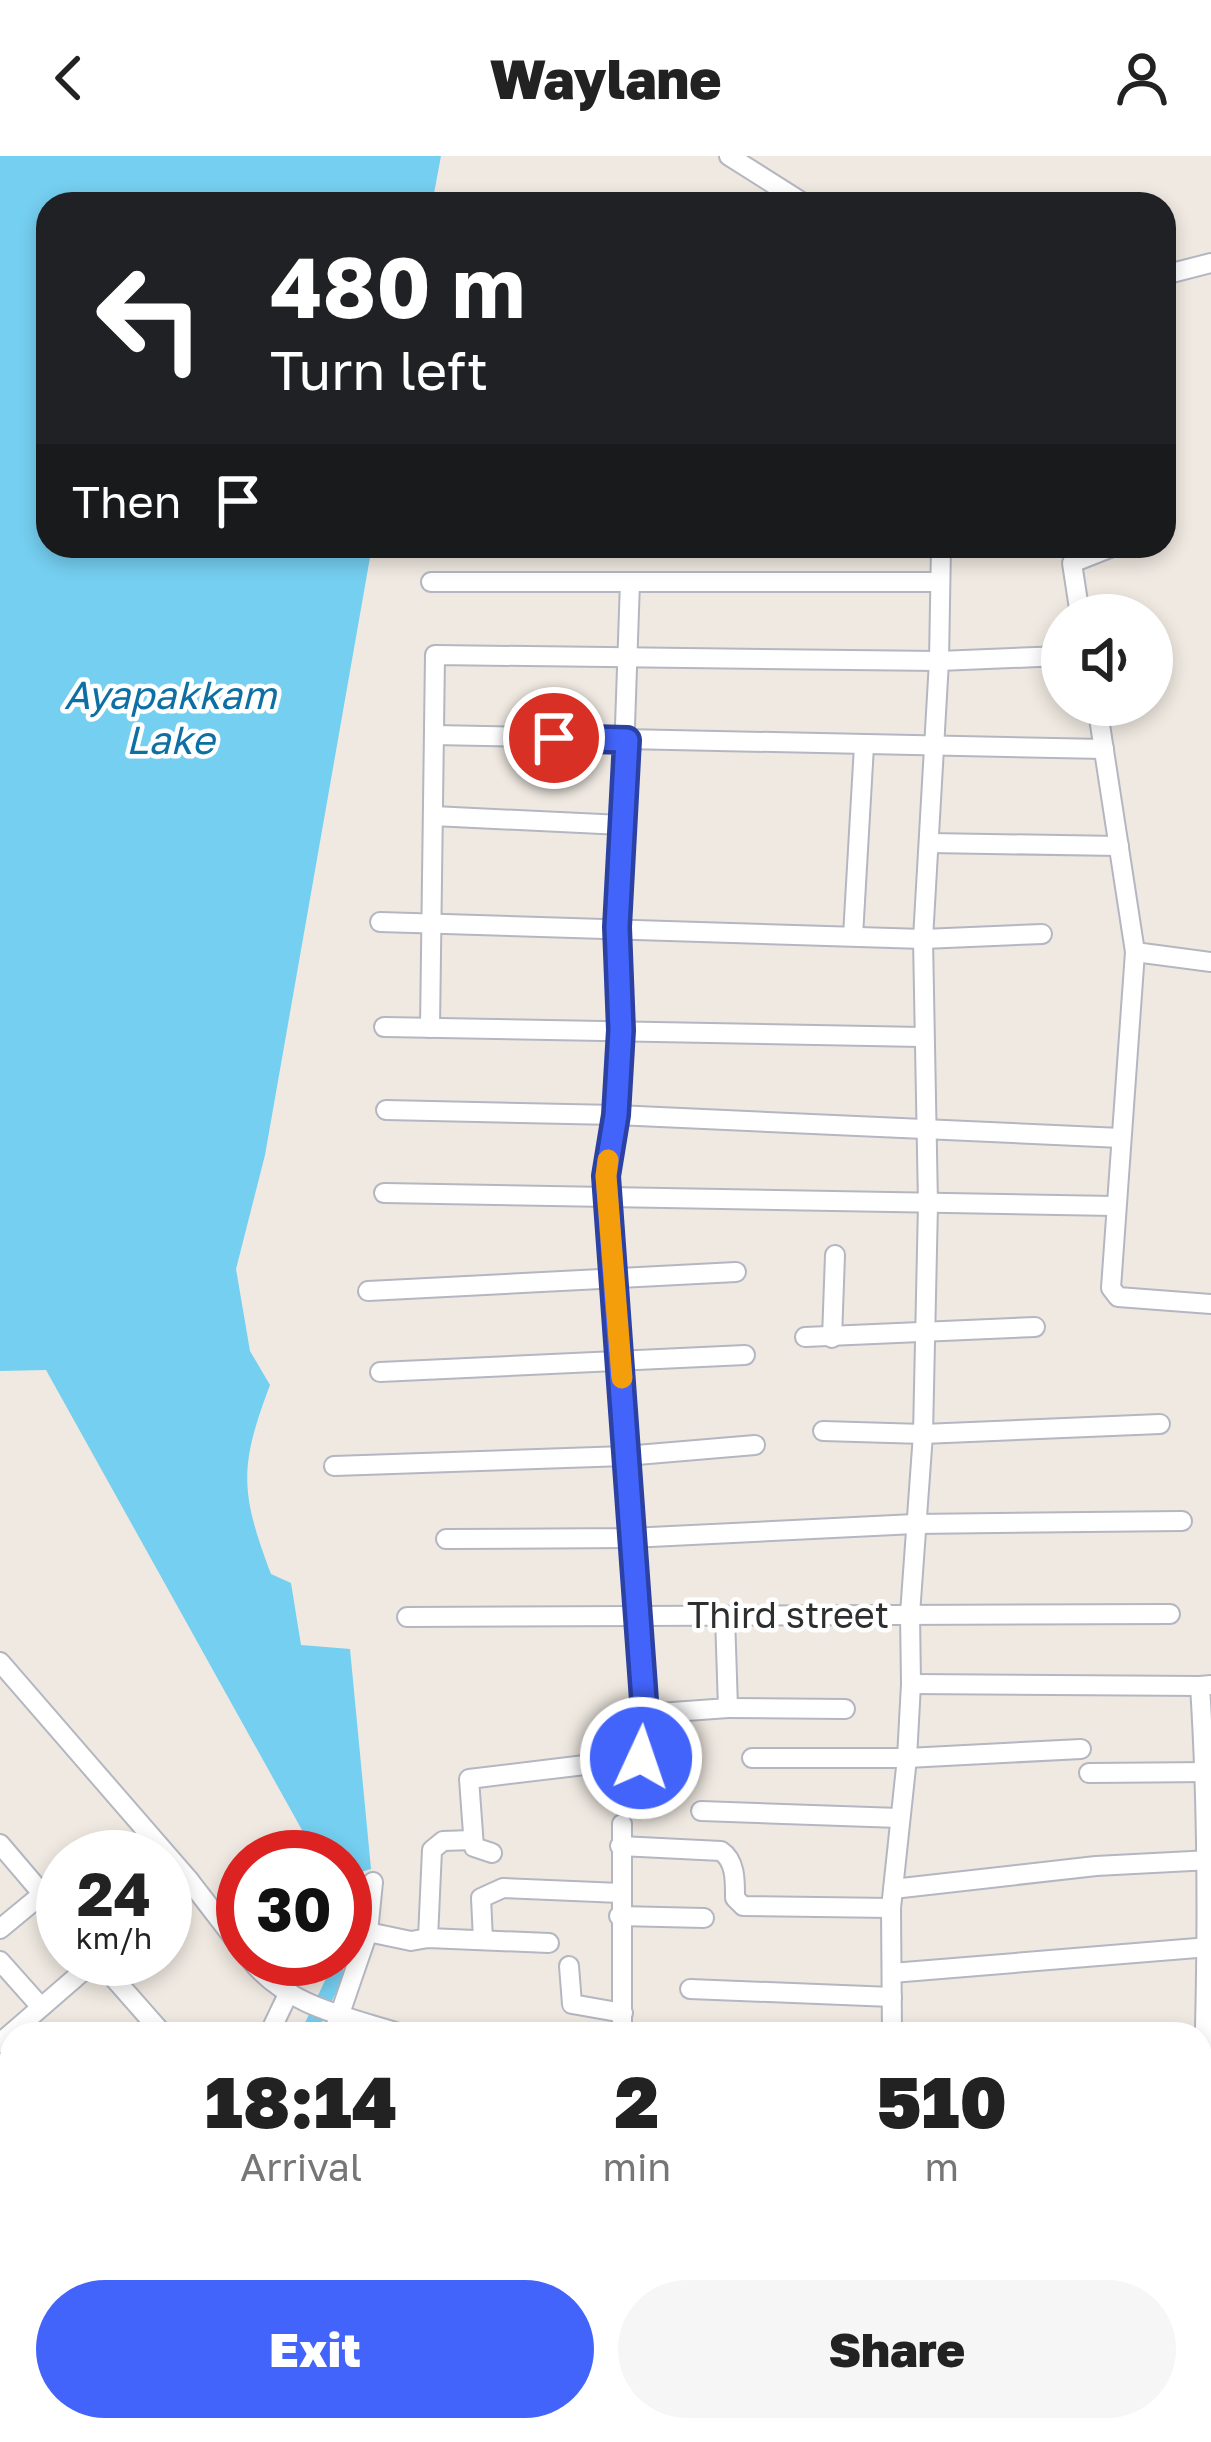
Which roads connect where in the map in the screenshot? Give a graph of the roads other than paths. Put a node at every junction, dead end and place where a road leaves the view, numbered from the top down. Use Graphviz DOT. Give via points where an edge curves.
graph roads {
  1 [pos="729,156"];
  2 [pos="786,192"];
  3 [pos="1211,263"];
  4 [pos="1176,272"];
  5 [pos="941,558"];
  6 [pos="1070,558"];
  7 [pos="431,582"];
  8 [pos="630,582"];
  9 [pos="940,582"];
  10 [pos="1076,594"];
  11 [pos="628,657"];
  12 [pos="1041,657"];
  13 [pos="939,661"];
  14 [pos="1100,726"];
  15 [pos="434,735"];
  16 [pos="627,740"];
  17 [pos="864,746"];
  18 [pos="934,748"];
  19 [pos="1104,748"];
  20 [pos="433,816"];
  21 [pos="622,825"];
  22 [pos="929,843"];
  23 [pos="1119,846"];
  24 [pos="380,922"];
  25 [pos="431,922"];
  26 [pos="617,927"];
  27 [pos="1042,934"];
  28 [pos="853,936"];
  29 [pos="923,940"];
  30 [pos="1135,952"];
  31 [pos="1211,962"];
  32 [pos="385,1027"];
  33 [pos="430,1028"];
  34 [pos="621,1030"];
  35 [pos="922,1037"];
  36 [pos="386,1110"];
  37 [pos="616,1115"];
  38 [pos="927,1129"];
  39 [pos="1121,1138"];
  40 [pos="384,1193"];
  41 [pos="608,1198"];
  42 [pos="928,1204"];
  43 [pos="1114,1206"];
  44 [pos="835,1256"];
  45 [pos="736,1271"];
  46 [pos="616,1279"];
  47 [pos="368,1291"];
  48 [pos="1211,1304"];
  49 [pos="1035,1327"];
  50 [pos="926,1334"];
  51 [pos="805,1337"];
  52 [pos="832,1338"];
  53 [pos="745,1355"];
  54 [pos="621,1364"];
  55 [pos="380,1372"];
  56 [pos="1160,1424"];
  57 [pos="823,1431"];
  58 [pos="923,1435"];
  59 [pos="755,1445"];
  60 [pos="625,1456"];
  61 [pos="334,1466"];
  62 [pos="1182,1521"];
  63 [pos="915,1524"];
  64 [pos="630,1538"];
  65 [pos="446,1539"];
  66 [pos="1169,1613"];
  67 [pos="910,1614"];
  68 [pos="638,1616"];
  69 [pos="725,1616"];
  70 [pos="407,1617"];
  71 [pos="0,1662"];
  72 [pos="911,1684"];
  73 [pos="1206,1686"];
  74 [pos="728,1708"];
  75 [pos="845,1709"];
  76 [pos="645,1714"];
  77 [pos="1081,1749"];
  78 [pos="643,1750"];
  79 [pos="752,1758"];
  80 [pos="907,1758"];
  81 [pos="593,1764"];
  82 [pos="1210,1772"];
  83 [pos="1089,1773"];
  84 [pos="700,1811"];
  85 [pos="899,1818"];
  86 [pos="622,1824"];
  87 [pos="146,1830"];
  88 [pos="472,1840"];
  89 [pos="0,1844"];
  90 [pos="620,1846"];
  91 [pos="492,1853"];
  92 [pos="1210,1860"];
  93 [pos="374,1882"];
  94 [pos="192,1884"];
  95 [pos="36,1886"];
  96 [pos="620,1893"];
  97 [pos="892,1898"];
  98 [pos="372,1899"];
  99 [pos="36,1900"];
  100 [pos="216,1915"];
  101 [pos="619,1916"];
  102 [pos="704,1918"];
  103 [pos="0,1929"];
  104 [pos="372,1933"];
  105 [pos="428,1938"];
  106 [pos="483,1940"];
  107 [pos="549,1943"];
  108 [pos="1210,1951"];
  109 [pos="0,1961"];
  110 [pos="569,1966"];
  111 [pos="892,1973"];
  112 [pos="66,1986"];
  113 [pos="118,1986"];
  114 [pos="277,1986"];
  115 [pos="349,1986"];
  116 [pos="690,1989"];
  117 [pos="297,1997"];
  118 [pos="892,1997"];
  119 [pos="41,2007"];
  120 [pos="622,2012"];
  121 [pos="24,2022"];
  122 [pos="147,2022"];
  123 [pos="278,2022"];
  124 [pos="336,2022"];
  125 [pos="622,2022"];
  126 [pos="892,2022"];
  127 [pos="1207,2022"];
  1 -- 2 [label="street"];
  3 -- 4 [label="street"];
  5 -- 9 [label="street"];
  6 -- 10 [label="street"];
  7 -- 8 [label="street"];
  8 -- 9 [label="street"];
  8 -- 11 [label="street"];
  9 -- 13 [label="street"];
  11 -- 13 [label="street"];
  11 -- 15 [label="street" via="435,655"];
  11 -- 16 [label="street"];
  12 -- 13 [label="street"];
  13 -- 18 [label="street"];
  14 -- 19 [label="street"];
  15 -- 16 [label="street"];
  15 -- 20 [label="street"];
  16 -- 17 [label="street"];
  16 -- 21 [label="street"];
  17 -- 18 [label="street"];
  17 -- 28 [label="street"];
  18 -- 19 [label="street"];
  18 -- 22 [label="street"];
  19 -- 23 [label="street"];
  20 -- 21 [label="street"];
  20 -- 25 [label="street"];
  21 -- 26 [label="street"];
  22 -- 23 [label="street"];
  22 -- 29 [label="street"];
  23 -- 30 [label="street"];
  24 -- 25 [label="street"];
  25 -- 26 [label="street"];
  25 -- 33 [label="street"];
  26 -- 28 [label="street"];
  26 -- 34 [label="street"];
  27 -- 29 [label="street"];
  28 -- 29 [label="street"];
  29 -- 35 [label="street"];
  30 -- 31 [label="street"];
  30 -- 39 [label="street"];
  32 -- 33 [label="street"];
  33 -- 34 [label="street"];
  34 -- 35 [label="street"];
  34 -- 37 [label="street"];
  35 -- 38 [label="street"];
  36 -- 37 [label="street"];
  37 -- 38 [label="street"];
  37 -- 41 [label="street"];
  38 -- 39 [label="street"];
  38 -- 42 [label="street"];
  39 -- 43 [label="street"];
  40 -- 41 [label="street"];
  41 -- 42 [label="street"];
  41 -- 46 [label="street"];
  42 -- 43 [label="street"];
  42 -- 50 [label="street"];
  43 -- 48 [label="street" via="1118,1297"];
  44 -- 52 [label="street"];
  45 -- 46 [label="street"];
  46 -- 47 [label="street"];
  46 -- 54 [label="street"];
  49 -- 50 [label="street"];
  50 -- 52 [label="street"];
  50 -- 58 [label="street"];
  51 -- 52 [label="street"];
  53 -- 54 [label="street"];
  54 -- 55 [label="street"];
  54 -- 60 [label="street"];
  56 -- 58 [label="street"];
  57 -- 58 [label="street"];
  58 -- 63 [label="street"];
  59 -- 60 [label="street"];
  60 -- 61 [label="street"];
  60 -- 64 [label="street"];
  62 -- 63 [label="street"];
  63 -- 64 [label="street"];
  63 -- 67 [label="street"];
  64 -- 65 [label="street"];
  64 -- 68 [label="street"];
  66 -- 67 [label="street, Third street"];
  67 -- 69 [label="street, Third street"];
  67 -- 72 [label="street"];
  68 -- 69 [label="street, Third street"];
  68 -- 70 [label="street, Third street"];
  68 -- 76 [label="street"];
  69 -- 74 [label="street"];
  71 -- 87 [label="street"];
  72 -- 73 [label="street"];
  72 -- 80 [label="street"];
  73 -- 82 [label="street"];
  74 -- 75 [label="street"];
  74 -- 76 [label="street"];
  76 -- 78 [label="street"];
  77 -- 80 [label="street"];
  78 -- 81 [label="street" via="600,1749"];
  78 -- 81 [label="street" via="640,1786 608,1786"];
  79 -- 80 [label="street"];
  80 -- 85 [label="street"];
  81 -- 88 [label="street" via="469,1779"];
  82 -- 83 [label="street"];
  82 -- 92 [label="street"];
  84 -- 85 [label="street"];
  85 -- 97 [label="street"];
  86 -- 90 [label="street"];
  88 -- 91 [label="street"];
  88 -- 105 [label="street" via="443,1841 433,1850"];
  89 -- 95 [label="street"];
  90 -- 96 [label="street"];
  90 -- 97 [label="street" via="721,1851 743,1906"];
  92 -- 97 [label="street" via="1096,1866"];
  92 -- 108 [label="street"];
  93 -- 98 [label="street"];
  94 -- 100 [label="street"];
  96 -- 101 [label="street"];
  96 -- 106 [label="street" via="488,1892 481,1898"];
  97 -- 111 [label="street"];
  99 -- 103 [label="street"];
  101 -- 102 [label="street"];
  101 -- 120 [label="street"];
  104 -- 105 [label="street"];
  105 -- 106 [label="street"];
  106 -- 107 [label="street"];
  108 -- 111 [label="street"];
  108 -- 127 [label="street"];
  109 -- 119 [label="street"];
  110 -- 120 [label="street" via="572,2004"];
  111 -- 118 [label="street"];
  112 -- 119 [label="street"];
  113 -- 122 [label="street"];
  114 -- 117 [label="street"];
  115 -- 124 [label="street"];
  116 -- 118 [label="street"];
  117 -- 123 [label="street"];
  117 -- 124 [label="street"];
  118 -- 126 [label="street"];
  119 -- 121 [label="street"];
  120 -- 125 [label="street"];
}
